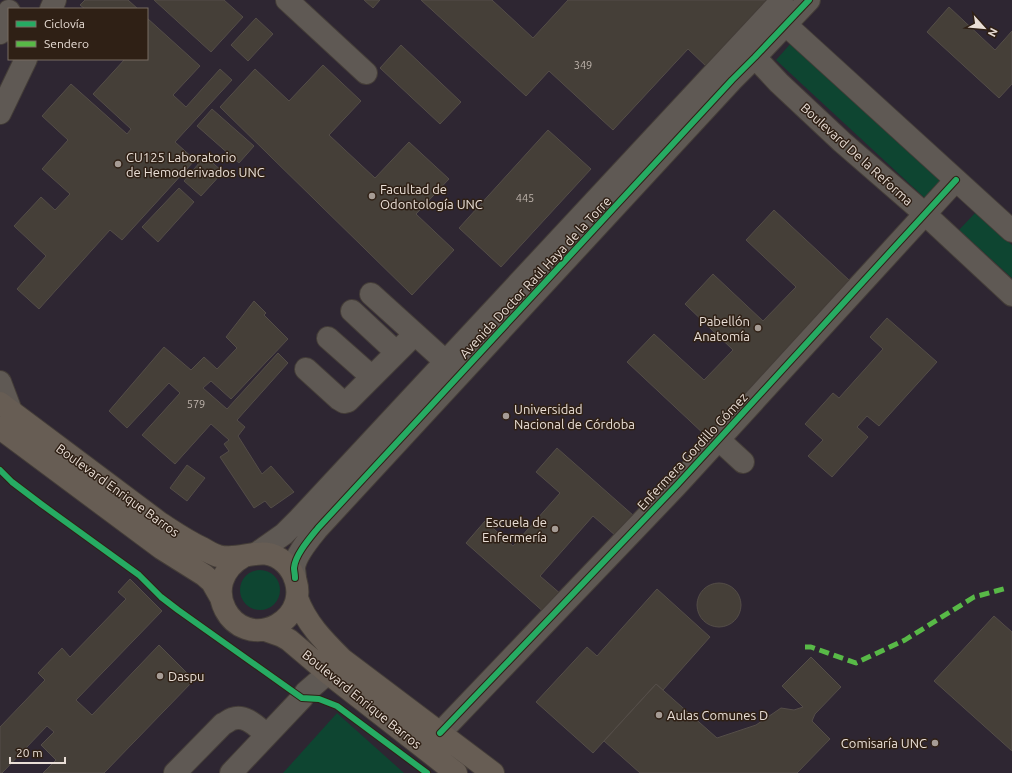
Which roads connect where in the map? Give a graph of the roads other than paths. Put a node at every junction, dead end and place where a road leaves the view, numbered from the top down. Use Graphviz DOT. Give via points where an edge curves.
graph roads {
  1 [pos="287,0"];
  2 [pos="782,0"];
  3 [pos="809,0"];
  4 [pos="8,13"];
  5 [pos="765,18"];
  6 [pos="786,25"];
  7 [pos="0,33"];
  8 [pos="750,49"];
  9 [pos="26,60"];
  10 [pos="366,73"];
  11 [pos="0,113"];
  12 [pos="956,180"];
  13 [pos="925,214"];
  14 [pos="1012,231"];
  15 [pos="371,294"];
  16 [pos="1012,295"];
  17 [pos="352,310"];
  18 [pos="415,334"];
  19 [pos="328,338"];
  20 [pos="396,352"];
  21 [pos="453,368"];
  22 [pos="306,369"];
  23 [pos="372,377"];
  24 [pos="0,382"];
  25 [pos="4,414"];
  26 [pos="718,439"];
  27 [pos="743,462"];
  28 [pos="250,554"];
  29 [pos="296,588"];
  30 [pos="220,596"];
  31 [pos="265,630"];
  32 [pos="328,673"];
  33 [pos="440,733"];
  34 [pos="267,735"];
  35 [pos="175,773"];
  36 [pos="231,773"];
  37 [pos="456,773"];
  38 [pos="493,773"];
  1 -- 10 [label="street"];
  2 -- 5 [label="street, Avenida Doctor Raúl Haya de la Torre"];
  3 -- 6 [label="street, Avenida Doctor Raúl Haya de la Torre"];
  4 -- 7 [label="street"];
  5 -- 6 [label="street" via="782,21"];
  5 -- 8 [label="street, Avenida Doctor Raúl Haya de la Torre"];
  6 -- 8 [label="street, Avenida Doctor Raúl Haya de la Torre"];
  6 -- 12 [label="street"];
  8 -- 13 [label="street, Boulevard De la Reforma" via="778,83"];
  8 -- 21 [label="street, Avenida Doctor Raúl Haya de la Torre"];
  9 -- 11 [label="street"];
  12 -- 13 [label="street, Enfermera Gordillo Gómez"];
  12 -- 14 [label="street"];
  13 -- 16 [label="street, Boulevard De la Reforma"];
  13 -- 26 [label="street, Enfermera Gordillo Gómez"];
  15 -- 18 [label="street"];
  17 -- 20 [label="street"];
  18 -- 20 [label="street"];
  18 -- 21 [label="street"];
  19 -- 23 [label="street"];
  20 -- 23 [label="street"];
  21 -- 28 [label="street, Avenida Doctor Raúl Haya de la Torre" via="300,519 278,538"];
  21 -- 29 [label="street, Avenida Doctor Raúl Haya de la Torre" via="310,537 295,562"];
  22 -- 23 [label="street" via="344,402"];
  24 -- 25 [label="street"];
  25 -- 28 [label="main road, Boulevard Enrique Barros" via="182,538 216,556 226,558"];
  25 -- 30 [label="main road, Boulevard Enrique Barros" via="161,548 204,575 212,582"];
  26 -- 27 [label="street"];
  26 -- 33 [label="street, Enfermera Gordillo Gómez" via="671,479"];
  28 -- 29 [label="main road, Boulevard Enrique Barros" via="266,554 284,562 290,569"];
  28 -- 30 [label="main road" via="236,560 225,572"];
  29 -- 31 [label="main road" via="295,606 291,613 280,624"];
  29 -- 33 [label="main road, Boulevard Enrique Barros" via="300,607 323,640 337,654"];
  30 -- 31 [label="main road, Boulevard Enrique Barros" via="224,609 232,620 248,629"];
  31 -- 32 [label="main road, Boulevard Enrique Barros" via="289,640"];
  32 -- 34 [label="street" via="306,692"];
  32 -- 37 [label="main road, Boulevard Enrique Barros"];
  33 -- 38 [label="main road, Boulevard Enrique Barros"];
  34 -- 35 [label="street" via="250,720 232,719 223,724"];
  34 -- 36 [label="street"];
}
